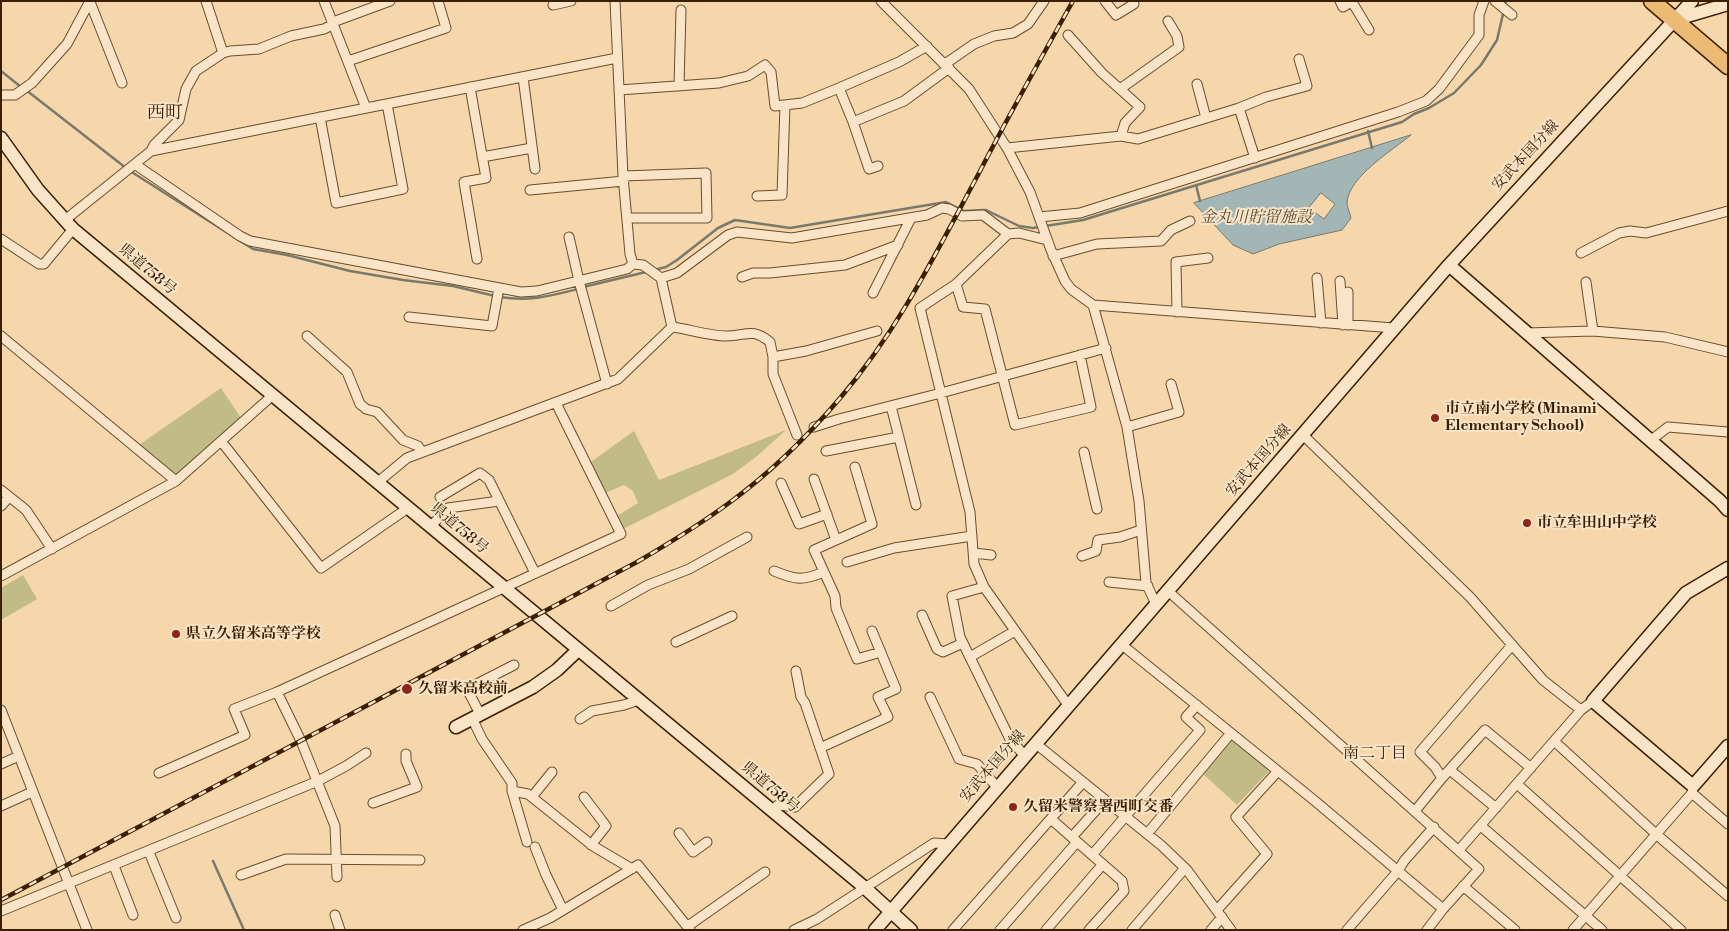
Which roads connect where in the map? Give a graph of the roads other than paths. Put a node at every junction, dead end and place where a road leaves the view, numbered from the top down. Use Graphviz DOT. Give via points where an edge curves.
graph roads {
  1 [pos="206,1"];
  2 [pos="324,1"];
  3 [pos="390,1"];
  4 [pos="438,1"];
  5 [pos="571,1"];
  6 [pos="615,1"];
  7 [pos="881,1"];
  8 [pos="1044,1"];
  9 [pos="1105,1"];
  10 [pos="1340,1"];
  11 [pos="1484,1"];
  12 [pos="1495,1"];
  13 [pos="1652,1"];
  14 [pos="1692,1"];
  15 [pos="90,2"];
  16 [pos="1353,2"];
  17 [pos="1724,3"];
  18 [pos="1134,4"];
  19 [pos="553,5"];
  20 [pos="681,10"];
  21 [pos="1512,15"];
  22 [pos="1674,20"];
  23 [pos="1168,21"];
  24 [pos="333,23"];
  25 [pos="1370,30"];
  26 [pos="1068,35"];
  27 [pos="927,46"];
  28 [pos="223,53"];
  29 [pos="617,58"];
  30 [pos="1299,59"];
  31 [pos="348,61"];
  32 [pos="947,66"];
  33 [pos="1728,66"];
  34 [pos="524,77"];
  35 [pos="122,84"];
  36 [pos="1197,84"];
  37 [pos="679,86"];
  38 [pos="470,88"];
  39 [pos="839,88"];
  40 [pos="1120,89"];
  41 [pos="619,90"];
  42 [pos="1,96"];
  43 [pos="387,104"];
  44 [pos="785,105"];
  45 [pos="366,108"];
  46 [pos="1239,108"];
  47 [pos="320,117"];
  48 [pos="1206,118"];
  49 [pos="854,122"];
  50 [pos="1121,136"];
  51 [pos="1,138"];
  52 [pos="532,148"];
  53 [pos="1007,148"];
  54 [pos="152,152"];
  55 [pos="482,157"];
  56 [pos="1254,158"];
  57 [pos="135,166"];
  58 [pos="878,166"];
  59 [pos="535,168"];
  60 [pos="623,179"];
  61 [pos="530,190"];
  62 [pos="757,196"];
  63 [pos="1728,210"];
  64 [pos="1039,217"];
  65 [pos="627,218"];
  66 [pos="911,218"];
  67 [pos="1190,221"];
  68 [pos="69,224"];
  69 [pos="1008,234"];
  70 [pos="569,237"];
  71 [pos="1,239"];
  72 [pos="1047,240"];
  73 [pos="898,245"];
  74 [pos="1581,253"];
  75 [pos="1053,256"];
  76 [pos="1208,258"];
  77 [pos="477,259"];
  78 [pos="633,264"];
  79 [pos="1449,265"];
  80 [pos="742,277"];
  81 [pos="661,278"];
  82 [pos="1317,278"];
  83 [pos="1340,280"];
  84 [pos="579,281"];
  85 [pos="1586,282"];
  86 [pos="956,284"];
  87 [pos="499,288"];
  88 [pos="1348,292"];
  89 [pos="873,293"];
  90 [pos="1093,305"];
  91 [pos="1177,312"];
  92 [pos="409,317"];
  93 [pos="1321,323"];
  94 [pos="1346,325"];
  95 [pos="672,327"];
  96 [pos="1394,328"];
  97 [pos="877,331"];
  98 [pos="1593,331"];
  99 [pos="1526,333"];
  100 [pos="1,336"];
  101 [pos="307,336"];
  102 [pos="1106,348"];
  103 [pos="1728,352"];
  104 [pos="1080,355"];
  105 [pos="773,357"];
  106 [pos="1003,377"];
  107 [pos="607,384"];
  108 [pos="1171,384"];
  109 [pos="941,393"];
  110 [pos="273,395"];
  111 [pos="556,403"];
  112 [pos="891,406"];
  113 [pos="814,427"];
  114 [pos="1127,427"];
  115 [pos="1728,432"];
  116 [pos="796,435"];
  117 [pos="1303,435"];
  118 [pos="899,437"];
  119 [pos="221,441"];
  120 [pos="1650,441"];
  121 [pos="826,451"];
  122 [pos="422,452"];
  123 [pos="1084,452"];
  124 [pos="855,467"];
  125 [pos="814,479"];
  126 [pos="176,481"];
  127 [pos="378,482"];
  128 [pos="781,483"];
  129 [pos="1,490"];
  130 [pos="10,497"];
  131 [pos="440,497"];
  132 [pos="499,501"];
  133 [pos="916,505"];
  134 [pos="1,506"];
  135 [pos="408,508"];
  136 [pos="1097,509"];
  137 [pos="1728,510"];
  138 [pos="827,514"];
  139 [pos="431,526"];
  140 [pos="1142,530"];
  141 [pos="972,536"];
  142 [pos="747,537"];
  143 [pos="836,540"];
  144 [pos="52,548"];
  145 [pos="974,553"];
  146 [pos="991,555"];
  147 [pos="1082,556"];
  148 [pos="847,562"];
  149 [pos="1728,568"];
  150 [pos="774,571"];
  151 [pos="824,572"];
  152 [pos="535,573"];
  153 [pos="1,576"];
  154 [pos="1109,582"];
  155 [pos="1148,586"];
  156 [pos="984,587"];
  157 [pos="504,588"];
  158 [pos="1168,591"];
  159 [pos="1156,604"];
  160 [pos="612,606"];
  161 [pos="922,615"];
  162 [pos="732,616"];
  163 [pos="872,631"];
  164 [pos="1015,631"];
  165 [pos="676,642"];
  166 [pos="963,643"];
  167 [pos="1121,644"];
  168 [pos="1512,645"];
  169 [pos="578,650"];
  170 [pos="881,652"];
  171 [pos="970,657"];
  172 [pos="514,665"];
  173 [pos="796,672"];
  174 [pos="278,692"];
  175 [pos="930,697"];
  176 [pos="639,700"];
  177 [pos="1593,701"];
  178 [pos="1068,705"];
  179 [pos="1197,705"];
  180 [pos="1,710"];
  181 [pos="1581,710"];
  182 [pos="476,716"];
  183 [pos="580,720"];
  184 [pos="456,727"];
  185 [pos="1231,733"];
  186 [pos="1554,741"];
  187 [pos="1035,743"];
  188 [pos="1728,746"];
  189 [pos="820,748"];
  190 [pos="366,753"];
  191 [pos="406,754"];
  192 [pos="19,756"];
  193 [pos="1025,756"];
  194 [pos="1,764"];
  195 [pos="1531,768"];
  196 [pos="1450,770"];
  197 [pos="1278,771"];
  198 [pos="159,772"];
  199 [pos="552,772"];
  200 [pos="1442,778"];
  201 [pos="318,781"];
  202 [pos="1083,782"];
  203 [pos="1517,784"];
  204 [pos="997,787"];
  205 [pos="1692,789"];
  206 [pos="512,791"];
  207 [pos="32,792"];
  208 [pos="532,797"];
  209 [pos="584,798"];
  210 [pos="1105,800"];
  211 [pos="373,803"];
  212 [pos="1,806"];
  213 [pos="1496,808"];
  214 [pos="771,811"];
  215 [pos="1415,811"];
  216 [pos="1126,817"];
  217 [pos="1051,819"];
  218 [pos="1728,824"];
  219 [pos="1481,826"];
  220 [pos="1434,827"];
  221 [pos="679,833"];
  222 [pos="1147,834"];
  223 [pos="1656,834"];
  224 [pos="1074,839"];
  225 [pos="707,842"];
  226 [pos="948,844"];
  227 [pos="591,845"];
  228 [pos="1459,850"];
  229 [pos="149,852"];
  230 [pos="1092,855"];
  231 [pos="337,859"];
  232 [pos="420,860"];
  233 [pos="1103,864"];
  234 [pos="114,866"];
  235 [pos="1185,868"];
  236 [pos="632,869"];
  237 [pos="1398,871"];
  238 [pos="765,872"];
  239 [pos="241,874"];
  240 [pos="1620,876"];
  241 [pos="337,877"];
  242 [pos="70,883"];
  243 [pos="1463,886"];
  244 [pos="864,887"];
  245 [pos="1728,896"];
  246 [pos="1443,909"];
  247 [pos="563,910"];
  248 [pos="1,911"];
  249 [pos="891,912"];
  250 [pos="1219,914"];
  251 [pos="133,915"];
  252 [pos="335,915"];
  253 [pos="1585,916"];
  254 [pos="176,918"];
  255 [pos="689,928"];
  256 [pos="956,929"];
  257 [pos="1429,929"];
  258 [pos="87,930"];
  259 [pos="340,930"];
  260 [pos="523,930"];
  261 [pos="794,930"];
  262 [pos="875,930"];
  263 [pos="911,930"];
  264 [pos="1000,930"];
  265 [pos="1046,930"];
  266 [pos="1089,930"];
  267 [pos="1132,930"];
  268 [pos="1211,930"];
  269 [pos="1231,930"];
  270 [pos="1347,930"];
  271 [pos="1515,930"];
  272 [pos="1573,930"];
  273 [pos="1602,930"];
  274 [pos="1681,930"];
  1 -- 28 [label="street"];
  2 -- 24 [label="street"];
  3 -- 24 [label="street"];
  4 -- 31 [label="street" via="446,28"];
  5 -- 19 [label="street"];
  6 -- 29 [label="street"];
  7 -- 27 [label="street"];
  8 -- 32 [label="street" via="1028,24 1014,33 974,44"];
  9 -- 18 [label="street" via="1116,16"];
  10 -- 16 [label="street" via="1343,6"];
  11 -- 56 [label="street" via="1478,15 1479,35 1439,89 1426,101"];
  12 -- 21 [label="street"];
  13 -- 22 [label="highway"];
  14 -- 22 [label="main road, 安武本国分線"];
  15 -- 35 [label="street"];
  15 -- 42 [label="street" via="67,44 28,86 15,95"];
  16 -- 25 [label="street"];
  17 -- 22 [label="main road"];
  20 -- 37 [label="street"];
  22 -- 33 [label="highway"];
  22 -- 79 [label="main road, 安武本国分線"];
  23 -- 40 [label="street" via="1180,48"];
  24 -- 28 [label="street" via="324,29 291,36 259,50"];
  24 -- 31 [label="street"];
  26 -- 40 [label="street"];
  27 -- 32 [label="street"];
  27 -- 39 [label="street"];
  28 -- 54 [label="street" via="196,71 186,89 179,120 154,145"];
  29 -- 34 [label="street"];
  29 -- 41 [label="street"];
  30 -- 46 [label="street" via="1307,86"];
  31 -- 45 [label="street"];
  32 -- 49 [label="street" via="904,101"];
  32 -- 53 [label="street" via="969,89"];
  34 -- 38 [label="street"];
  34 -- 52 [label="street"];
  36 -- 48 [label="street"];
  37 -- 41 [label="street"];
  37 -- 44 [label="street" via="748,76 765,65 771,72 775,106"];
  38 -- 43 [label="street"];
  38 -- 55 [label="street"];
  39 -- 44 [label="street" via="802,103"];
  39 -- 49 [label="street"];
  40 -- 50 [label="street" via="1140,107 1125,124"];
  41 -- 60 [label="street"];
  43 -- 45 [label="street"];
  43 -- 47 [label="street" via="403,190 336,203"];
  44 -- 62 [label="street" via="782,195"];
  45 -- 47 [label="street"];
  46 -- 48 [label="street"];
  46 -- 56 [label="street"];
  47 -- 54 [label="street"];
  48 -- 50 [label="street" via="1138,139"];
  49 -- 58 [label="street" via="869,169"];
  50 -- 53 [label="street"];
  51 -- 68 [label="main road, 県道758号" via="38,190"];
  52 -- 55 [label="street"];
  52 -- 59 [label="street"];
  53 -- 64 [label="street"];
  54 -- 57 [label="street"];
  55 -- 77 [label="street" via="486,178 464,182"];
  56 -- 64 [label="street" via="1080,213"];
  57 -- 68 [label="street"];
  57 -- 87 [label="street" via="250,241"];
  60 -- 61 [label="street"];
  60 -- 65 [label="street"];
  60 -- 65 [label="street" via="706,173 707,218"];
  63 -- 74 [label="street" via="1646,233 1619,233"];
  64 -- 72 [label="street"];
  65 -- 78 [label="street"];
  66 -- 69 [label="street" via="942,208 962,216 983,215"];
  66 -- 73 [label="street"];
  66 -- 81 [label="street" via="792,238 737,232 728,235 677,273"];
  67 -- 75 [label="street" via="1171,230 1162,241 1097,244"];
  68 -- 71 [label="street" via="44,264 39,264"];
  68 -- 110 [label="main road, 県道758号"];
  69 -- 72 [label="street" via="1019,232"];
  69 -- 86 [label="street"];
  70 -- 84 [label="street"];
  72 -- 75 [label="street"];
  73 -- 80 [label="street" via="845,265 754,273"];
  73 -- 89 [label="street"];
  75 -- 90 [label="street" via="1071,289"];
  76 -- 91 [label="street" via="1176,262"];
  78 -- 81 [label="street" via="643,265"];
  78 -- 84 [label="street" via="627,269"];
  79 -- 96 [label="main road, 安武本国分線"];
  79 -- 99 [label="main road"];
  81 -- 95 [label="street"];
  82 -- 93 [label="street"];
  83 -- 94 [label="street"];
  84 -- 87 [label="street" via="537,291"];
  84 -- 107 [label="street"];
  85 -- 98 [label="street"];
  86 -- 106 [label="street" via="962,307 984,309"];
  86 -- 109 [label="street" via="920,308"];
  87 -- 92 [label="street" via="492,326"];
  88 -- 94 [label="street"];
  90 -- 91 [label="street"];
  90 -- 102 [label="street"];
  91 -- 93 [label="street"];
  93 -- 94 [label="street"];
  94 -- 96 [label="street"];
  95 -- 105 [label="street" via="726,336 761,335 770,342"];
  95 -- 107 [label="street" via="618,379"];
  96 -- 117 [label="main road, 安武本国分線"];
  97 -- 105 [label="street"];
  98 -- 99 [label="street"];
  98 -- 103 [label="street" via="1665,337"];
  99 -- 120 [label="main road"];
  100 -- 126 [label="street"];
  101 -- 122 [label="street" via="347,372 360,404 376,412 403,440 418,446"];
  102 -- 104 [label="street"];
  102 -- 114 [label="street"];
  104 -- 106 [label="street"];
  104 -- 106 [label="street" via="1091,407 1015,425"];
  105 -- 116 [label="street" via="773,374"];
  106 -- 109 [label="street"];
  107 -- 111 [label="street"];
  108 -- 114 [label="street" via="1178,412"];
  109 -- 112 [label="street"];
  109 -- 141 [label="street" via="970,512"];
  110 -- 119 [label="street"];
  110 -- 127 [label="main road, 県道758号"];
  111 -- 122 [label="street"];
  111 -- 152 [label="street" via="621,534"];
  112 -- 113 [label="street"];
  112 -- 118 [label="street"];
  114 -- 140 [label="street"];
  115 -- 120 [label="street" via="1668,427"];
  117 -- 158 [label="main road, 安武本国分線"];
  117 -- 168 [label="street" via="1470,597"];
  118 -- 121 [label="street"];
  118 -- 133 [label="street"];
  119 -- 126 [label="street"];
  119 -- 135 [label="street" via="321,568"];
  120 -- 137 [label="main road"];
  122 -- 127 [label="street" via="407,458"];
  123 -- 136 [label="street"];
  124 -- 143 [label="street" via="872,524"];
  125 -- 138 [label="street"];
  126 -- 144 [label="street"];
  127 -- 135 [label="main road, 県道758号"];
  128 -- 138 [label="street" via="799,524"];
  129 -- 130 [label="street"];
  130 -- 134 [label="street"];
  130 -- 144 [label="street" via="26,510"];
  131 -- 132 [label="street" via="480,473 489,480"];
  132 -- 139 [label="street" via="448,508"];
  132 -- 152 [label="street"];
  135 -- 139 [label="main road, 県道758号"];
  138 -- 143 [label="street"];
  139 -- 157 [label="main road, 県道758号"];
  140 -- 147 [label="street" via="1098,540 1096,551"];
  140 -- 155 [label="street"];
  141 -- 145 [label="street"];
  141 -- 148 [label="street" via="894,548"];
  142 -- 160 [label="street"];
  143 -- 151 [label="street" via="814,550"];
  144 -- 153 [label="street"];
  145 -- 146 [label="street"];
  145 -- 156 [label="street" via="974,564"];
  149 -- 177 [label="main road" via="1686,593"];
  150 -- 151 [label="street" via="792,578 808,578"];
  151 -- 170 [label="street" via="857,659"];
  152 -- 157 [label="street"];
  154 -- 155 [label="street"];
  155 -- 159 [label="street"];
  156 -- 164 [label="street"];
  156 -- 166 [label="street" via="952,596"];
  157 -- 169 [label="main road, 県道758号"];
  157 -- 174 [label="street"];
  158 -- 159 [label="main road, 安武本国分線"];
  158 -- 215 [label="street"];
  159 -- 167 [label="main road, 安武本国分線"];
  161 -- 166 [label="street" via="938,649 943,652"];
  162 -- 165 [label="street"];
  163 -- 170 [label="street"];
  164 -- 171 [label="street"];
  164 -- 178 [label="street"];
  166 -- 171 [label="street"];
  167 -- 178 [label="main road, 安武本国分線"];
  167 -- 179 [label="street"];
  168 -- 181 [label="street" via="1543,680"];
  168 -- 200 [label="street" via="1420,752"];
  169 -- 176 [label="main road, 県道758号"];
  169 -- 182 [label="main road" via="533,687"];
  170 -- 189 [label="street" via="896,690 878,697 888,717"];
  171 -- 193 [label="street" via="1010,739"];
  172 -- 182 [label="street" via="467,689"];
  173 -- 189 [label="street" via="801,697"];
  174 -- 198 [label="street" via="234,709 245,735"];
  174 -- 201 [label="street"];
  175 -- 204 [label="street" via="959,759 977,764"];
  176 -- 183 [label="street" via="592,711"];
  176 -- 214 [label="main road, 県道758号"];
  177 -- 181 [label="street"];
  177 -- 205 [label="main road"];
  178 -- 187 [label="main road, 安武本国分線"];
  179 -- 185 [label="street"];
  179 -- 216 [label="street" via="1186,717 1200,730"];
  180 -- 192 [label="street"];
  181 -- 186 [label="street"];
  182 -- 184 [label="main road"];
  182 -- 206 [label="street" via="482,740 512,783"];
  185 -- 197 [label="street"];
  185 -- 222 [label="street"];
  186 -- 195 [label="street"];
  186 -- 223 [label="street"];
  187 -- 193 [label="main road, 安武本国分線"];
  187 -- 202 [label="street"];
  188 -- 205 [label="main road"];
  189 -- 214 [label="street" via="829,774 796,807 778,805"];
  190 -- 201 [label="street"];
  191 -- 211 [label="street" via="417,787"];
  192 -- 194 [label="street"];
  192 -- 207 [label="street"];
  193 -- 204 [label="main road, 安武本国分線"];
  195 -- 196 [label="street" via="1485,730"];
  195 -- 203 [label="street"];
  196 -- 200 [label="street"];
  196 -- 213 [label="street"];
  197 -- 237 [label="street"];
  197 -- 250 [label="street" via="1236,817 1267,854"];
  199 -- 208 [label="street"];
  200 -- 215 [label="street"];
  201 -- 229 [label="street"];
  201 -- 231 [label="street" via="335,826"];
  202 -- 210 [label="street"];
  202 -- 217 [label="street"];
  203 -- 213 [label="street"];
  203 -- 240 [label="street"];
  204 -- 226 [label="main road, 安武本国分線"];
  205 -- 218 [label="street"];
  205 -- 223 [label="street"];
  206 -- 208 [label="street"];
  206 -- 247 [label="street" via="531,845"];
  207 -- 212 [label="street"];
  207 -- 242 [label="street"];
  208 -- 227 [label="street"];
  209 -- 227 [label="street" via="606,826"];
  210 -- 216 [label="street"];
  210 -- 224 [label="street"];
  213 -- 219 [label="street"];
  214 -- 244 [label="main road, 県道758号"];
  215 -- 220 [label="street"];
  216 -- 222 [label="street"];
  216 -- 230 [label="street"];
  217 -- 224 [label="street"];
  217 -- 256 [label="street"];
  219 -- 228 [label="street"];
  219 -- 253 [label="street"];
  220 -- 228 [label="street"];
  220 -- 237 [label="street"];
  221 -- 225 [label="street" via="693,852"];
  222 -- 235 [label="street"];
  223 -- 240 [label="street"];
  223 -- 245 [label="street"];
  224 -- 230 [label="street"];
  224 -- 264 [label="street"];
  226 -- 244 [label="street" via="934,843"];
  226 -- 249 [label="main road, 安武本国分線"];
  227 -- 236 [label="street"];
  228 -- 243 [label="street" via="1479,869"];
  229 -- 234 [label="street"];
  229 -- 254 [label="street"];
  230 -- 233 [label="street"];
  231 -- 232 [label="street"];
  231 -- 239 [label="street" via="286,859"];
  231 -- 241 [label="street"];
  233 -- 265 [label="street"];
  233 -- 266 [label="street" via="1122,881 1124,891"];
  234 -- 242 [label="street"];
  234 -- 251 [label="street"];
  235 -- 250 [label="street"];
  235 -- 267 [label="street"];
  236 -- 247 [label="street"];
  236 -- 255 [label="street" via="638,865"];
  237 -- 246 [label="street"];
  237 -- 270 [label="street"];
  238 -- 255 [label="street"];
  240 -- 253 [label="street"];
  240 -- 274 [label="street"];
  242 -- 248 [label="street"];
  242 -- 258 [label="street"];
  243 -- 246 [label="street"];
  243 -- 271 [label="street"];
  244 -- 249 [label="main road, 県道758号"];
  244 -- 261 [label="street" via="817,919"];
  246 -- 257 [label="street"];
  247 -- 260 [label="street"];
  249 -- 262 [label="main road, 安武本国分線"];
  249 -- 263 [label="main road, 県道758号"];
  250 -- 268 [label="street"];
  250 -- 269 [label="street"];
  252 -- 259 [label="street"];
  253 -- 272 [label="street"];
  253 -- 273 [label="street"];
}
